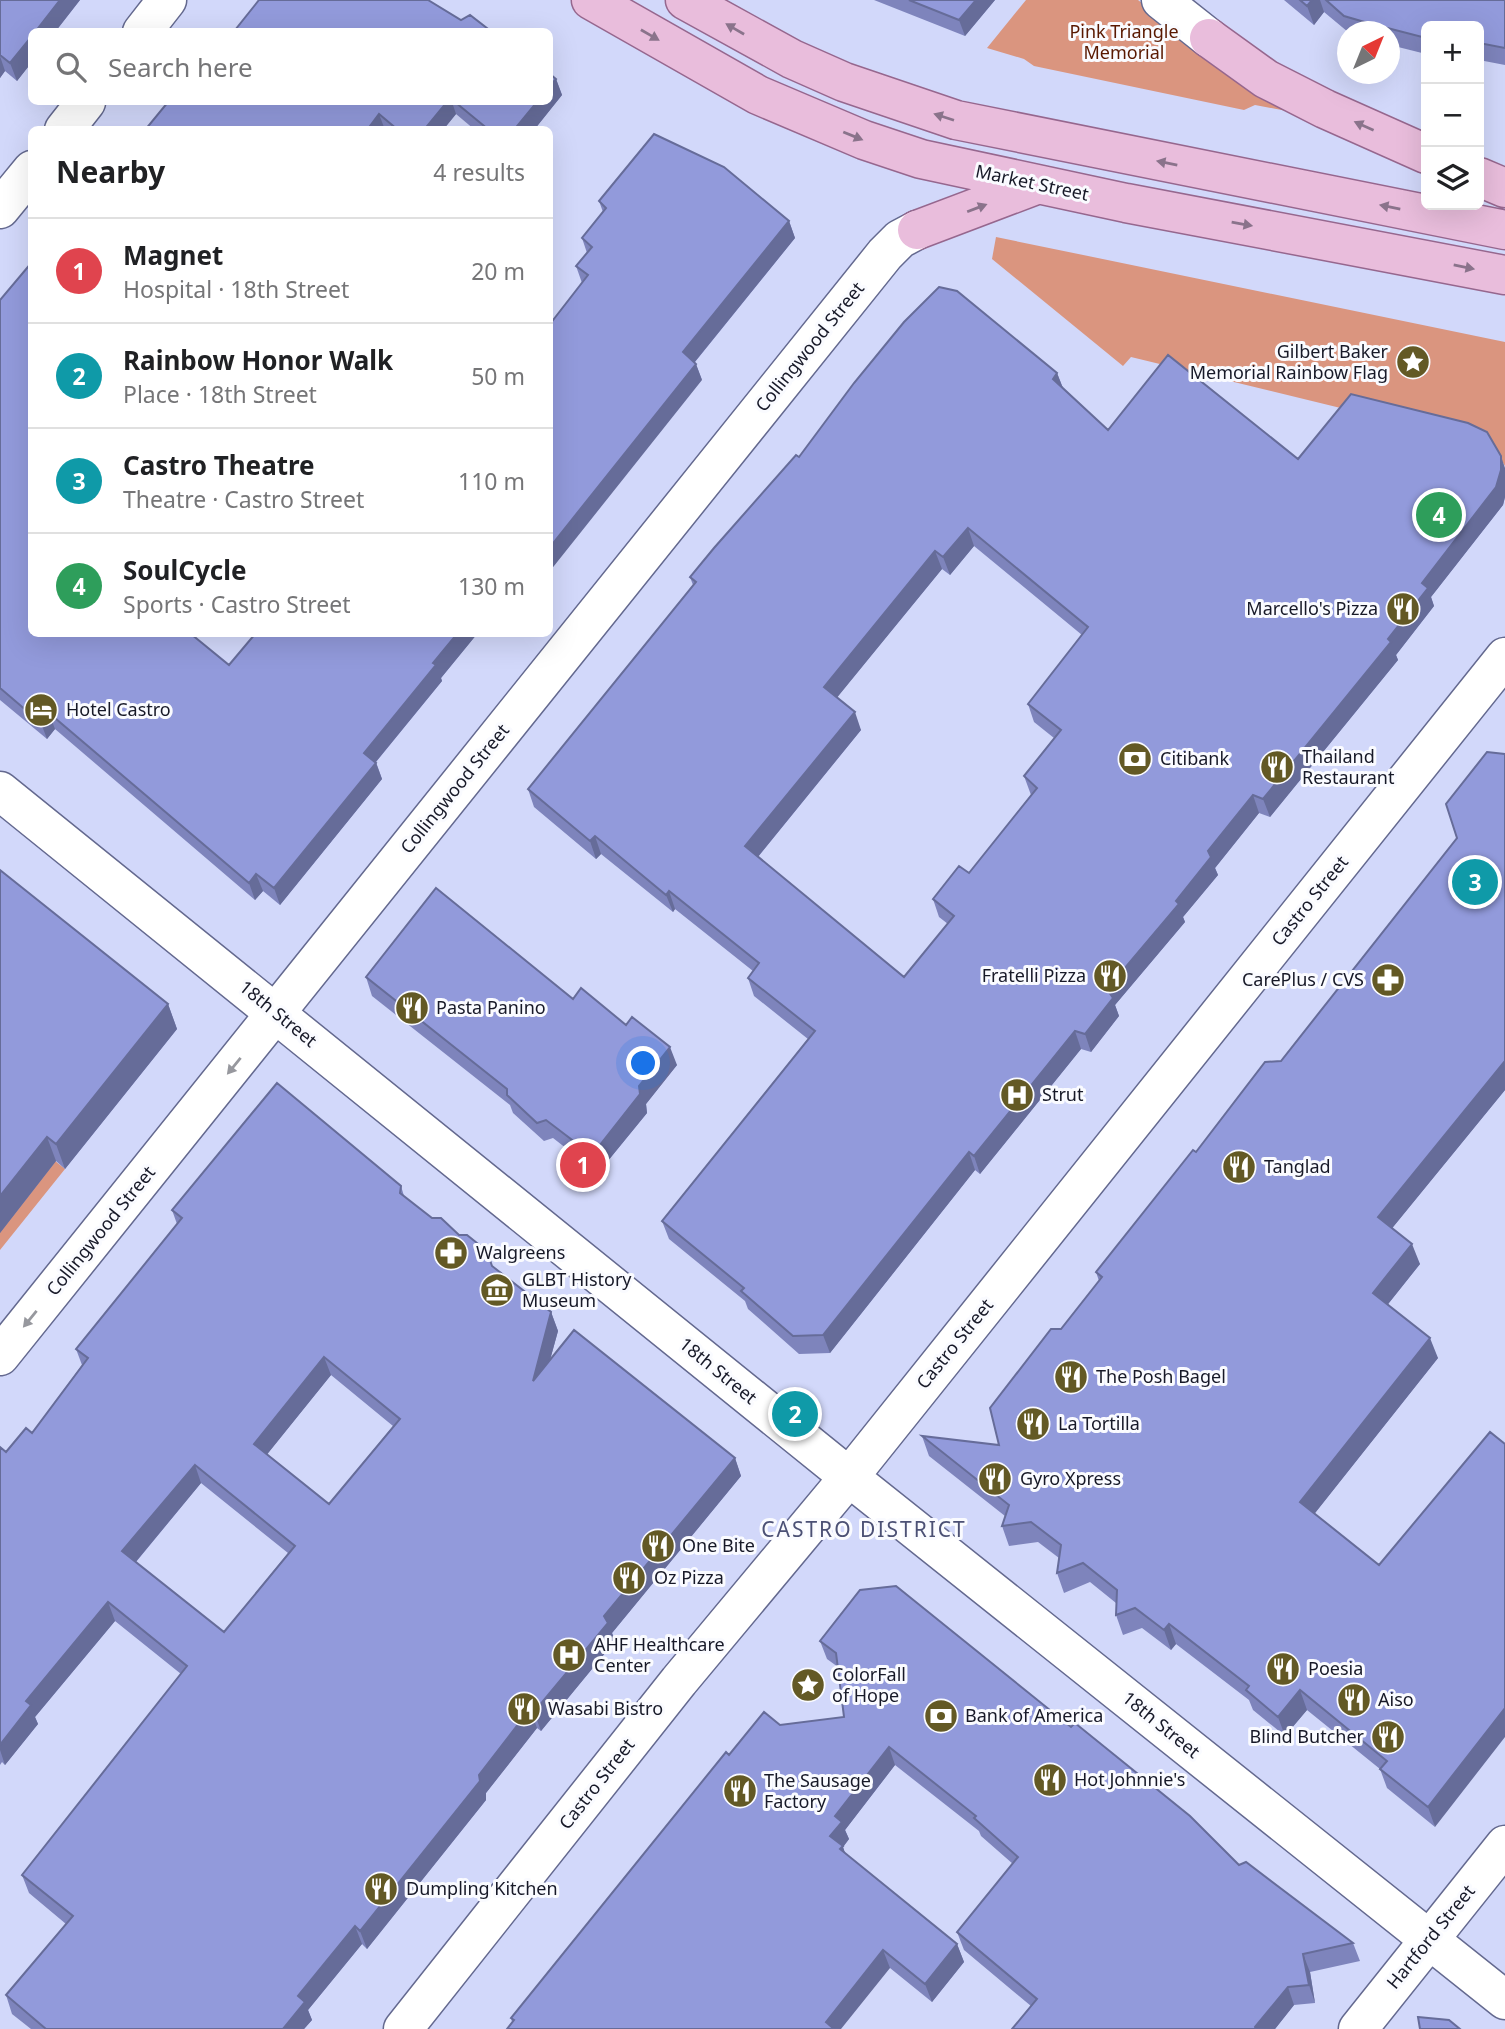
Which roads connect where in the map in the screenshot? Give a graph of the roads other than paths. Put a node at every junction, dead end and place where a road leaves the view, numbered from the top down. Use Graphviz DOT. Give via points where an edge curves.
graph roads {
  1 [pos="167,0"];
  2 [pos="591,0"];
  3 [pos="685,0"];
  4 [pos="1161,0"];
  5 [pos="145,28"];
  6 [pos="1209,38"];
  7 [pos="84,105"];
  8 [pos="67,126"];
  9 [pos="1421,152"];
  10 [pos="28,175"];
  11 [pos="1484,179"];
  12 [pos="1036,185"];
  13 [pos="1505,188"];
  14 [pos="0,209"];
  15 [pos="917,230"];
  16 [pos="1505,230"];
  17 [pos="1505,275"];
  18 [pos="1505,657"];
  19 [pos="0,791"];
  20 [pos="276,1013"];
  21 [pos="0,1356"];
  22 [pos="849,1477"];
  23 [pos="1505,1844"];
  24 [pos="1429,1939"];
  25 [pos="1505,2000"];
  26 [pos="403,2029"];
  27 [pos="1358,2029"];
  1 -- 5 [label="street"];
  2 -- 12 [label="main road, Market Street, one-way" via="708,69 811,119 921,159"];
  16 -- 3 [label="main road, one-way" via="956,120 792,59"];
  4 -- 6 [label="street"];
  9 -- 6 [label="main road, one-way" via="1266,79"];
  7 -- 8 [label="street"];
  10 -- 14 [label="street"];
  11 -- 13 [label="main road"];
  15 -- 12 [label="main road, one-way"];
  12 -- 17 [label="main road, Market Street, one-way"];
  15 -- 20 [label="street, Collingwood Street" via="885,254"];
  18 -- 22 [label="street, Castro Street"];
  19 -- 20 [label="street, 18th Street"];
  20 -- 21 [label="street, Collingwood Street, one-way"];
  20 -- 22 [label="street, 18th Street"];
  22 -- 24 [label="street, 18th Street"];
  22 -- 26 [label="street, Castro Street" via="679,1681"];
  23 -- 24 [label="street, Hartford Street"];
  24 -- 25 [label="street, 18th Street"];
  24 -- 27 [label="street, Hartford Street"];
}
